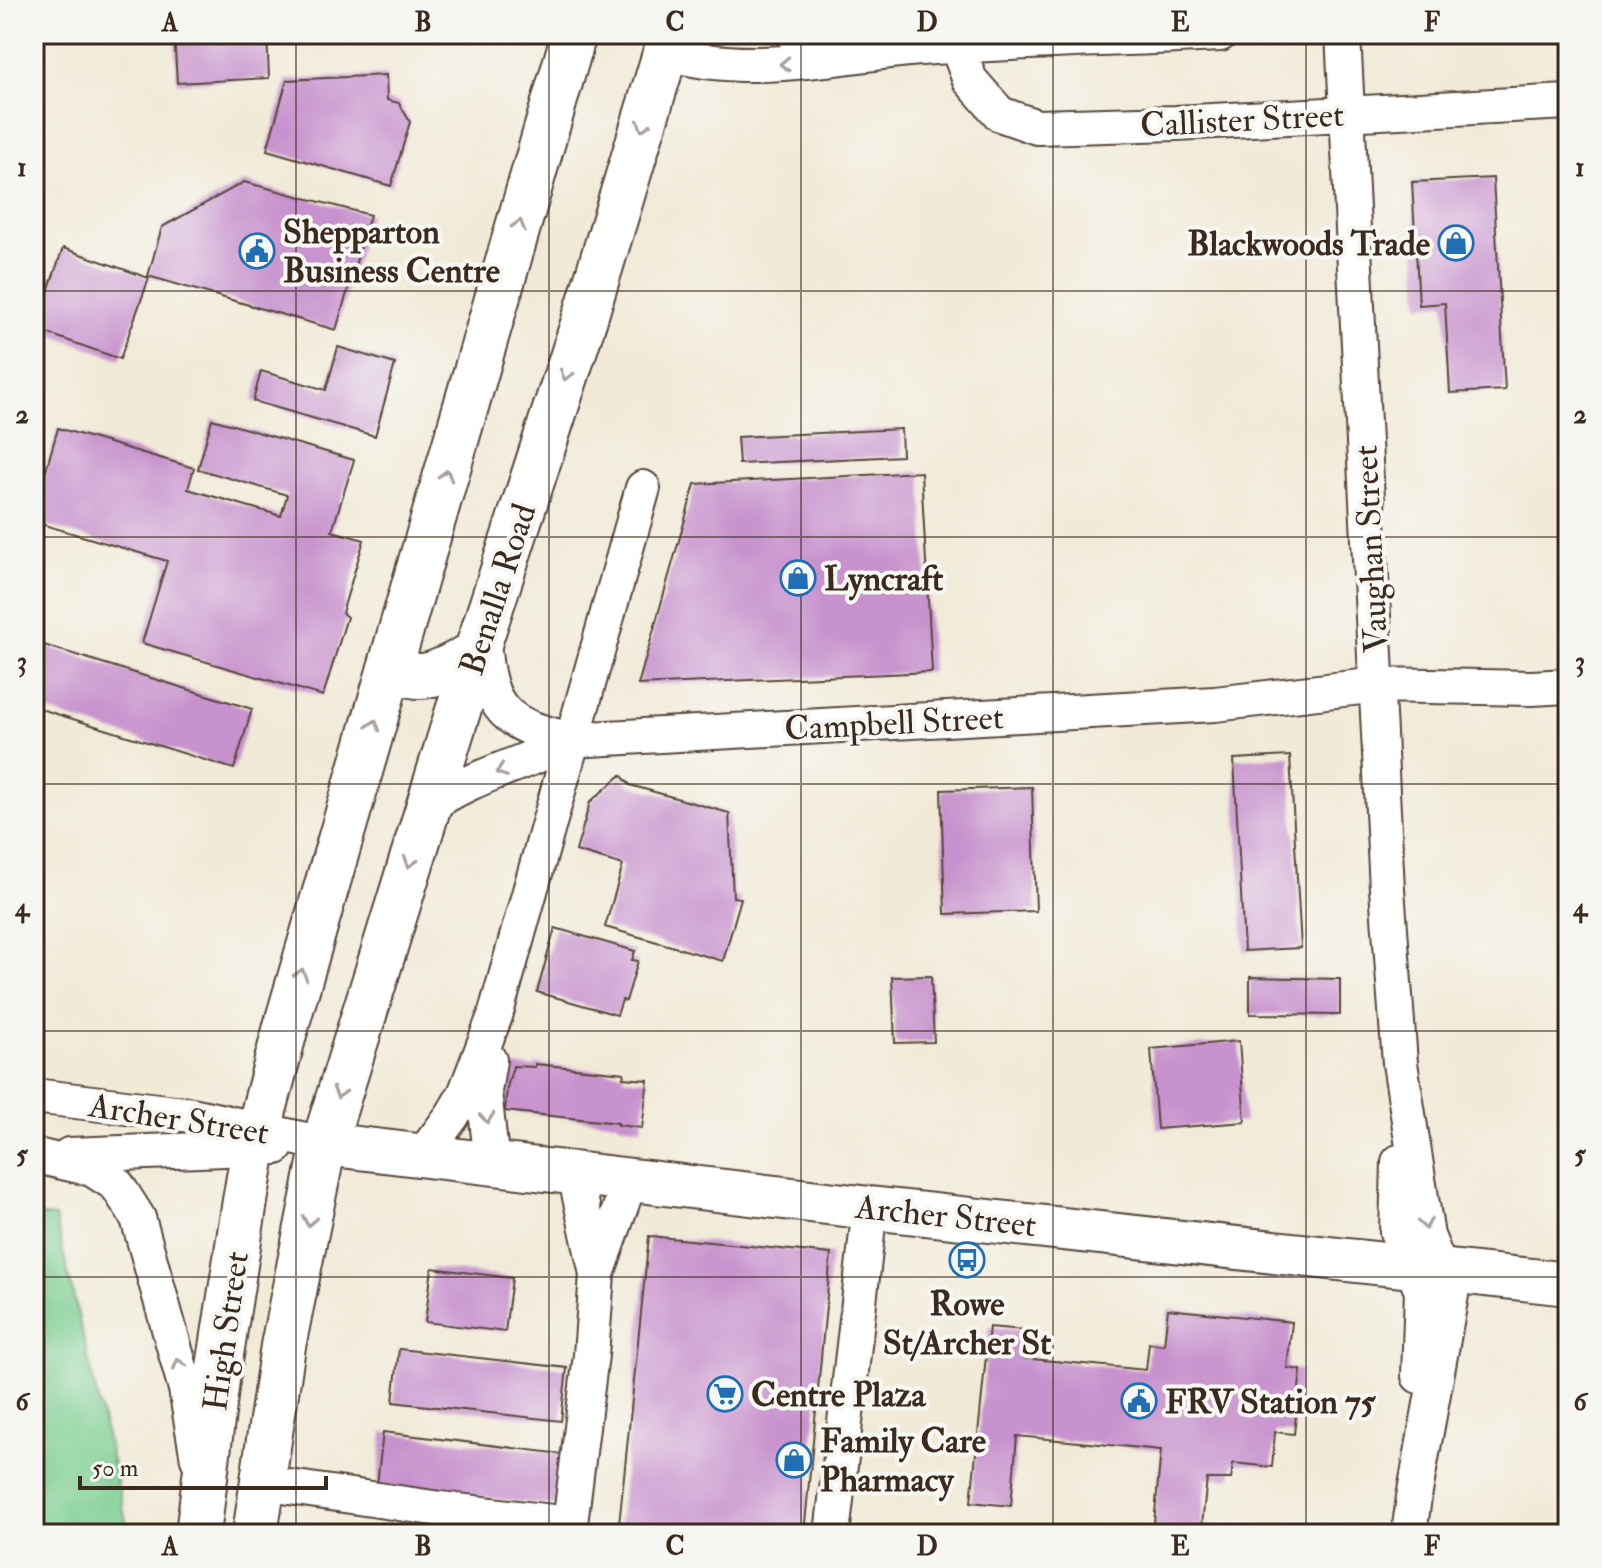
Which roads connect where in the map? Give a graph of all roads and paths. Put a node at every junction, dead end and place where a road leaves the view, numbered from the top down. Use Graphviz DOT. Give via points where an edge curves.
graph roads {
  1 [pos="574,34"];
  2 [pos="793,34"];
  3 [pos="1220,34"];
  4 [pos="1343,34"];
  5 [pos="657,40"];
  6 [pos="957,46"];
  7 [pos="918,49"];
  8 [pos="1568,102"];
  9 [pos="1347,115"];
  10 [pos="643,488"];
  11 [pos="479,643"];
  12 [pos="393,659"];
  13 [pos="1568,686"];
  14 [pos="1378,697"];
  15 [pos="572,740"];
  16 [pos="428,807"];
  17 [pos="495,1016"];
  18 [pos="34,1096"];
  19 [pos="257,1139"];
  20 [pos="324,1144"];
  21 [pos="35,1156"];
  22 [pos="422,1156"];
  23 [pos="492,1165"];
  24 [pos="575,1174"];
  25 [pos="630,1180"];
  26 [pos="870,1208"];
  27 [pos="1426,1268"];
  28 [pos="597,1274"];
  29 [pos="1568,1284"];
  30 [pos="262,1483"];
  31 [pos="201,1515"];
  32 [pos="255,1534"];
  33 [pos="832,1534"];
  34 [pos="1409,1534"];
  12 -- 1 [label="highway, one-way"];
  2 -- 7 [label="street"];
  3 -- 6 [label="street"];
  4 -- 9 [label="street, Vaughan Street"];
  7 -- 5 [label="street, one-way" via="768,64 692,60"];
  5 -- 11 [label="highway, Benalla Road, one-way" via="585,318"];
  6 -- 7 [label="street"];
  6 -- 9 [label="street, Callister Street" via="970,80 1000,114 1037,127"];
  8 -- 9 [label="street, Callister Street"];
  9 -- 14 [label="street, Vaughan Street"];
  10 -- 15 [label="street"];
  11 -- 12 [label="highway" via="434,675 409,675"];
  11 -- 15 [label="street" via="492,695 511,717 532,731"];
  11 -- 16 [label="highway, Benalla Road"];
  19 -- 12 [label="highway, one-way"];
  13 -- 14 [label="street, Campbell Street"];
  14 -- 15 [label="street, Campbell Street"];
  14 -- 27 [label="street, Vaughan Street" via="1400,1063 1427,1236"];
  15 -- 16 [label="street, one-way" via="449,791"];
  15 -- 17 [label="street"];
  16 -- 20 [label="highway, Benalla Road, one-way"];
  17 -- 22 [label="street" via="465,1094"];
  17 -- 23 [label="street, one-way" via="484,1091"];
  18 -- 19 [label="street, Archer Street" via="192,1115"];
  19 -- 20 [label="street, Archer Street"];
  19 -- 21 [label="street, Archer Street"];
  19 -- 31 [label="highway, High Street" via="223,1338"];
  20 -- 22 [label="main road, Archer Street"];
  20 -- 30 [label="highway, High Street, one-way"];
  31 -- 21 [label="street, one-way" via="186,1389 138,1218 117,1185 92,1169"];
  22 -- 23 [label="main road, Archer Street"];
  23 -- 24 [label="main road, Archer Street"];
  24 -- 25 [label="main road, Archer Street"];
  24 -- 28 [label="street"];
  25 -- 26 [label="main road, Archer Street"];
  25 -- 28 [label="street"];
  26 -- 27 [label="main road, Archer Street"];
  26 -- 33 [label="street"];
  27 -- 29 [label="main road, Archer Street"];
  27 -- 34 [label="street, Vaughan Street" via="1451,1295"];
  28 -- 30 [label="street" via="570,1524"];
  30 -- 32 [label="highway, High Street"];
}
